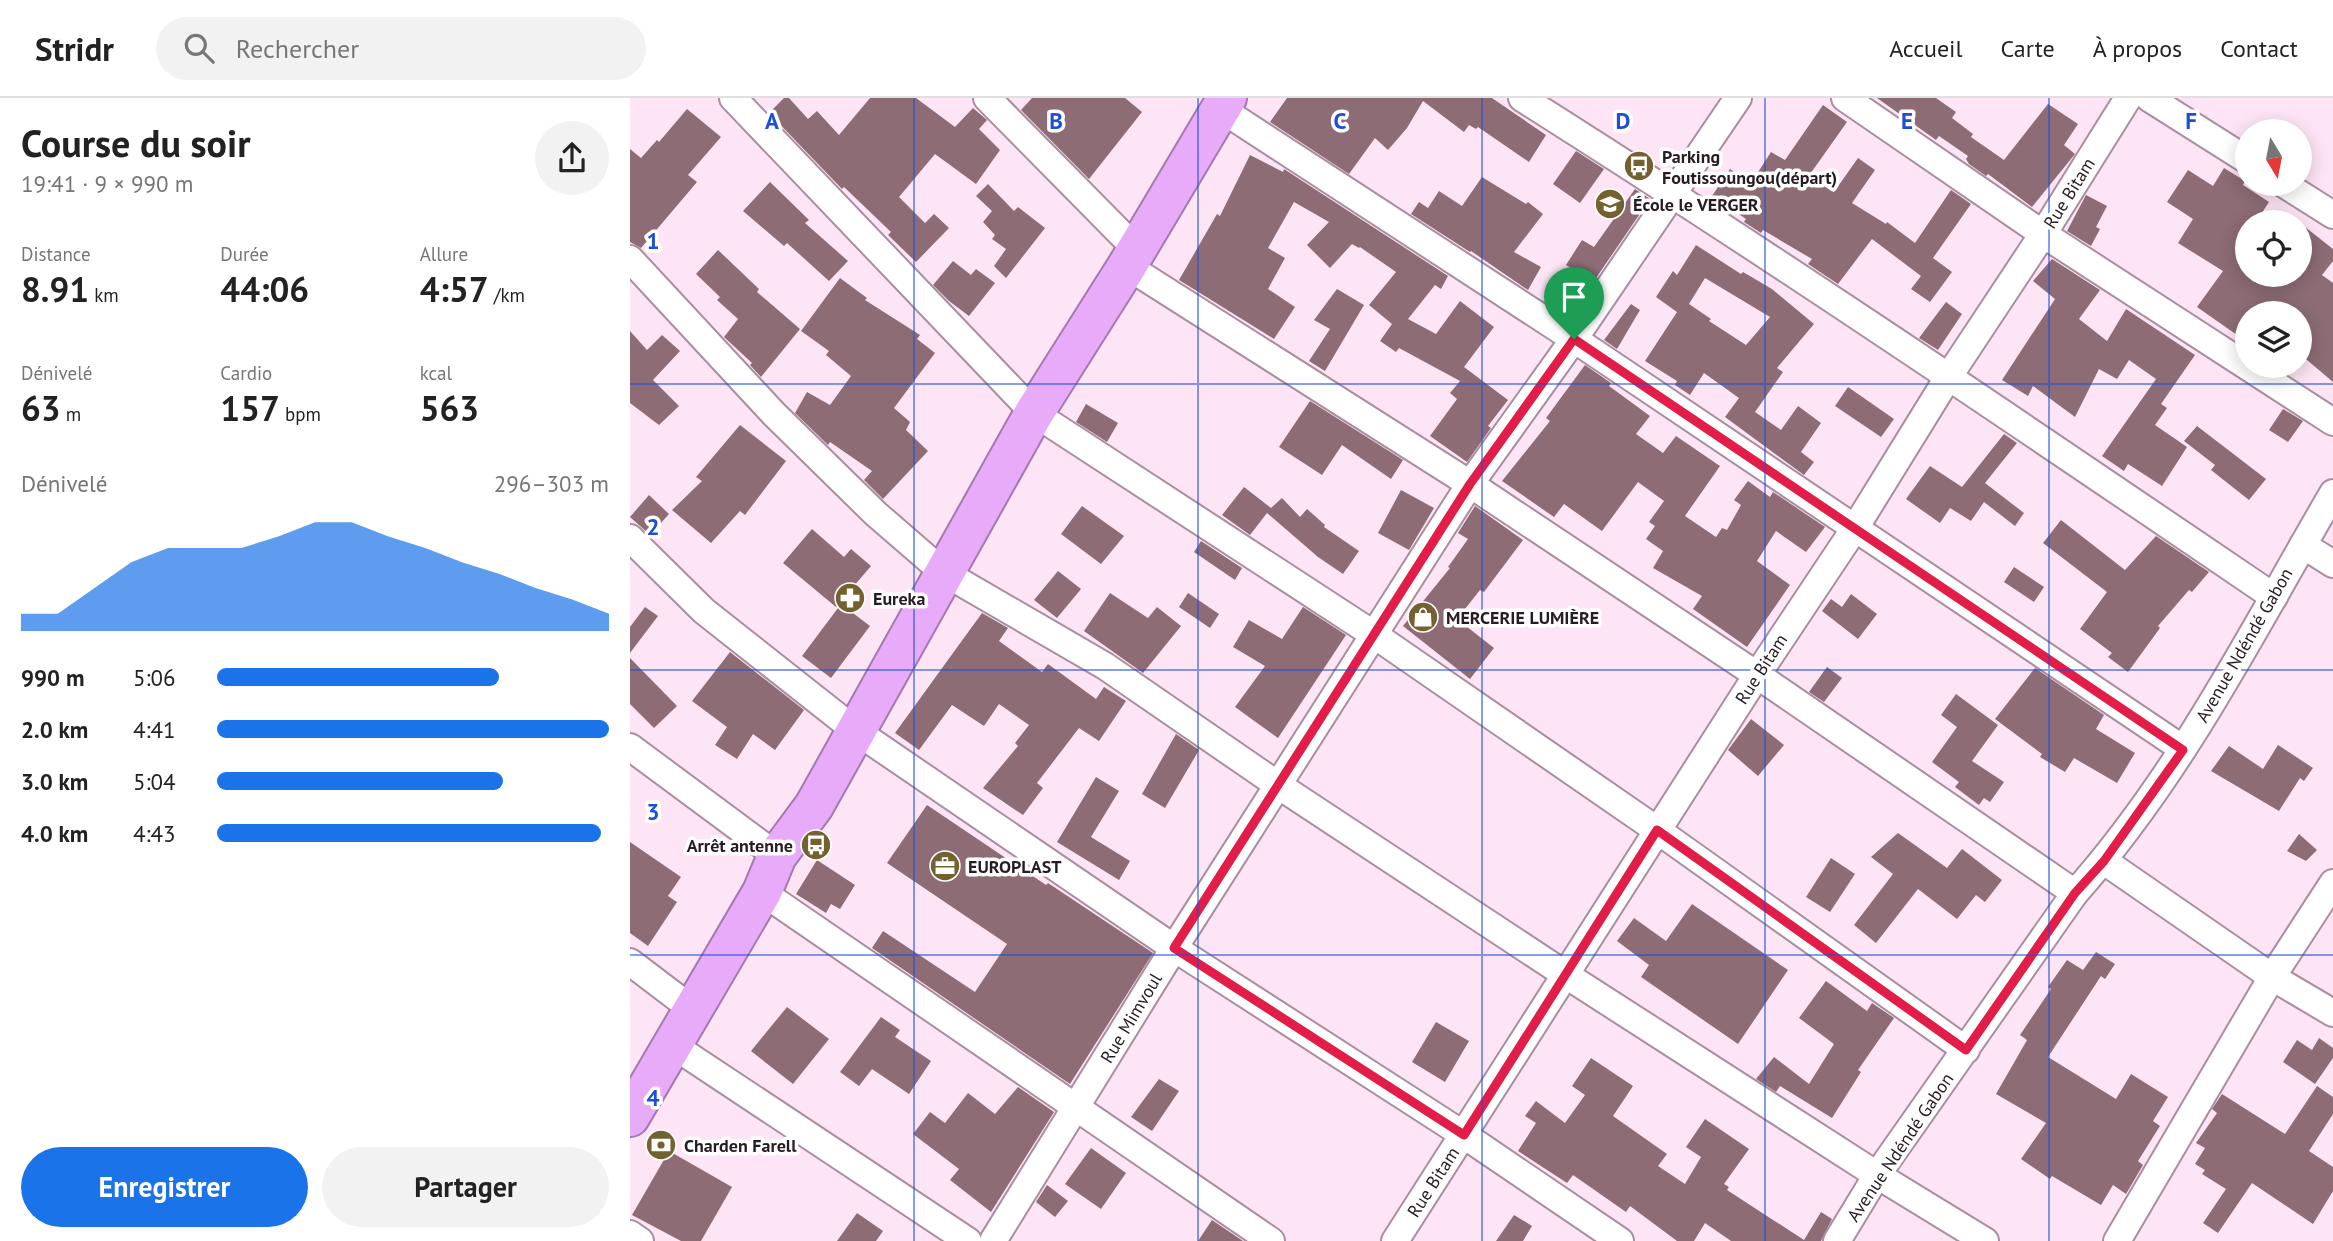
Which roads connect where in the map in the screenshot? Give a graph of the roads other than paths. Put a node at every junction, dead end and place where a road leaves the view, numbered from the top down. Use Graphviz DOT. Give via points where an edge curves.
graph roads {
  1 [pos="733,98"];
  2 [pos="987,98"];
  3 [pos="1522,98"];
  4 [pos="1738,98"];
  5 [pos="1845,98"];
  6 [pos="2128,98"];
  7 [pos="2149,98"];
  8 [pos="1224,103"];
  9 [pos="2235,152"];
  10 [pos="1674,194"];
  11 [pos="2303,196"];
  12 [pos="2333,215"];
  13 [pos="2043,234"];
  14 [pos="1132,258"];
  15 [pos="630,259"];
  16 [pos="1574,339"];
  17 [pos="1949,376"];
  18 [pos="1034,413"];
  19 [pos="2333,422"];
  20 [pos="1470,484"];
  21 [pos="2333,493"];
  22 [pos="1855,528"];
  23 [pos="630,538"];
  24 [pos="2303,545"];
  25 [pos="2333,564"];
  26 [pos="943,572"];
  27 [pos="2274,597"];
  28 [pos="1373,634"];
  29 [pos="1757,675"];
  30 [pos="856,731"];
  31 [pos="630,747"];
  32 [pos="2183,750"];
  33 [pos="1278,785"];
  34 [pos="1657,830"];
  35 [pos="777,856"];
  36 [pos="2104,861"];
  37 [pos="2333,883"];
  38 [pos="762,892"];
  39 [pos="2075,893"];
  40 [pos="1174,948"];
  41 [pos="630,962"];
  42 [pos="1566,975"];
  43 [pos="2272,976"];
  44 [pos="692,1009"];
  45 [pos="2333,1013"];
  46 [pos="671,1044"];
  47 [pos="1966,1050"];
  48 [pos="1076,1109"];
  49 [pos="630,1117"];
  50 [pos="1464,1135"];
  51 [pos="1877,1175"];
  52 [pos="630,1234"];
  53 [pos="640,1241"];
  54 [pos="968,1241"];
  55 [pos="992,1241"];
  56 [pos="1271,1241"];
  57 [pos="1395,1241"];
  58 [pos="1620,1241"];
  59 [pos="1837,1241"];
  60 [pos="1985,1241"];
  61 [pos="2117,1241"];
  1 -- 18 [label="street"];
  2 -- 14 [label="street"];
  3 -- 10 [label="street"];
  4 -- 10 [label="street, Rue Mimvoul"];
  5 -- 13 [label="street"];
  6 -- 13 [label="street, Rue Bitam"];
  7 -- 9 [label="street"];
  8 -- 14 [label="highway"];
  8 -- 16 [label="street"];
  10 -- 16 [label="street, Rue Mimvoul"];
  10 -- 17 [label="street"];
  11 -- 12 [label="street"];
  13 -- 17 [label="street, Rue Bitam"];
  13 -- 19 [label="street"];
  14 -- 18 [label="highway"];
  14 -- 20 [label="street"];
  15 -- 26 [label="street" via="774,414"];
  16 -- 20 [label="street, Rue Mimvoul"];
  16 -- 22 [label="street"];
  17 -- 22 [label="street, Rue Bitam"];
  17 -- 27 [label="street"];
  18 -- 26 [label="highway"];
  18 -- 28 [label="street"];
  20 -- 28 [label="street, Rue Mimvoul"];
  20 -- 29 [label="street"];
  21 -- 24 [label="street, Avenue Ndéndé Gabon"];
  22 -- 29 [label="street, Rue Bitam"];
  22 -- 32 [label="street"];
  23 -- 30 [label="street" via="704,611"];
  24 -- 25 [label="street"];
  24 -- 27 [label="street, Avenue Ndéndé Gabon"];
  26 -- 30 [label="highway"];
  26 -- 33 [label="street" via="1105,666"];
  27 -- 32 [label="street, Avenue Ndéndé Gabon"];
  28 -- 33 [label="street, Rue Mimvoul"];
  28 -- 34 [label="street"];
  29 -- 34 [label="street, Rue Bitam"];
  29 -- 39 [label="street"];
  30 -- 35 [label="highway" via="814,806"];
  30 -- 40 [label="street"];
  31 -- 35 [label="street"];
  32 -- 36 [label="street, Avenue Ndéndé Gabon"];
  33 -- 40 [label="street, Rue Mimvoul"];
  33 -- 42 [label="street"];
  34 -- 42 [label="street, Rue Bitam"];
  34 -- 47 [label="street"];
  35 -- 38 [label="highway"];
  36 -- 39 [label="street, Avenue Ndéndé Gabon"];
  36 -- 43 [label="street"];
  37 -- 43 [label="street"];
  38 -- 44 [label="highway"];
  38 -- 48 [label="street"];
  39 -- 47 [label="street, Avenue Ndéndé Gabon"];
  40 -- 48 [label="street, Rue Mimvoul"];
  40 -- 50 [label="street"];
  41 -- 44 [label="street"];
  42 -- 50 [label="street, Rue Bitam"];
  42 -- 51 [label="street"];
  43 -- 45 [label="street"];
  43 -- 61 [label="street"];
  44 -- 46 [label="highway"];
  46 -- 49 [label="highway"];
  46 -- 54 [label="street"];
  47 -- 51 [label="street, Avenue Ndéndé Gabon"];
  48 -- 55 [label="street, Rue Mimvoul"];
  48 -- 56 [label="street"];
  50 -- 57 [label="street, Rue Bitam"];
  50 -- 58 [label="street"];
  51 -- 59 [label="street, Avenue Ndéndé Gabon"];
  51 -- 60 [label="street"];
  52 -- 53 [label="street"];
}
